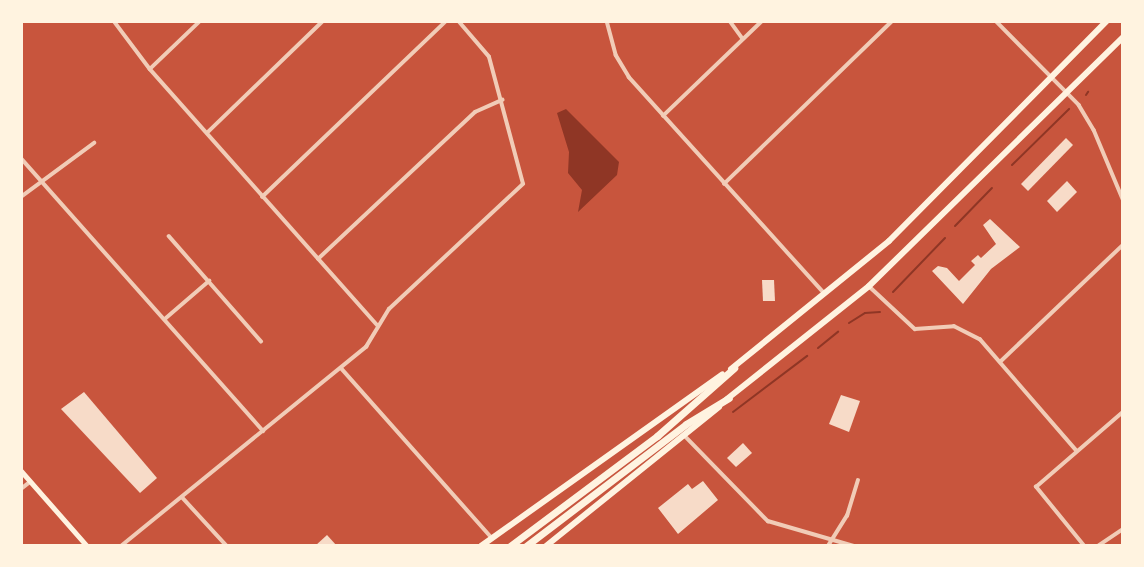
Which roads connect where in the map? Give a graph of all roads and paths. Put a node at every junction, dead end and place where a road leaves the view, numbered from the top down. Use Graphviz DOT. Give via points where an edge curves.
graph roads {
  1 [pos="114,21"];
  2 [pos="200,21"];
  3 [pos="323,21"];
  4 [pos="446,21"];
  5 [pos="458,21"];
  6 [pos="607,21"];
  7 [pos="730,21"];
  8 [pos="762,21"];
  9 [pos="892,21"];
  10 [pos="996,21"];
  11 [pos="1107,21"];
  12 [pos="1123,37"];
  13 [pos="743,40"];
  14 [pos="150,69"];
  15 [pos="1051,77"];
  16 [pos="1067,93"];
  17 [pos="502,100"];
  18 [pos="663,116"];
  19 [pos="207,134"];
  20 [pos="94,143"];
  21 [pos="21,158"];
  22 [pos="41,181"];
  23 [pos="724,184"];
  24 [pos="21,197"];
  25 [pos="262,197"];
  26 [pos="1123,199"];
  27 [pos="169,236"];
  28 [pos="1123,245"];
  29 [pos="318,259"];
  30 [pos="209,281"];
  31 [pos="869,286"];
  32 [pos="826,295"];
  33 [pos="166,318"];
  34 [pos="377,325"];
  35 [pos="261,341"];
  36 [pos="1000,362"];
  37 [pos="734,368"];
  38 [pos="342,369"];
  39 [pos="729,398"];
  40 [pos="1123,412"];
  41 [pos="263,430"];
  42 [pos="685,436"];
  43 [pos="1076,450"];
  44 [pos="21,471"];
  45 [pos="858,481"];
  46 [pos="30,482"];
  47 [pos="21,489"];
  48 [pos="182,497"];
  49 [pos="1123,528"];
  50 [pos="492,538"];
  51 [pos="832,541"];
  52 [pos="87,546"];
  53 [pos="121,546"];
  54 [pos="227,546"];
  55 [pos="482,546"];
  56 [pos="510,546"];
  57 [pos="526,546"];
  58 [pos="546,546"];
  59 [pos="828,546"];
  60 [pos="854,546"];
  61 [pos="1084,546"];
  62 [pos="1098,546"];
  1 -- 14 [label="street"];
  2 -- 14 [label="street"];
  3 -- 19 [label="street"];
  4 -- 25 [label="street"];
  5 -- 17 [label="street" via="489,57"];
  6 -- 18 [label="street" via="622,66"];
  7 -- 13 [label="street"];
  8 -- 13 [label="street"];
  9 -- 23 [label="street"];
  10 -- 15 [label="street"];
  11 -- 15 [label="main road"];
  12 -- 16 [label="main road"];
  13 -- 18 [label="street"];
  14 -- 19 [label="street"];
  15 -- 16 [label="street"];
  15 -- 32 [label="main road" via="888,241"];
  16 -- 26 [label="street" via="1094,130"];
  16 -- 31 [label="main road"];
  17 -- 29 [label="street" via="475,112"];
  17 -- 34 [label="street" via="523,184"];
  18 -- 23 [label="street"];
  19 -- 25 [label="street"];
  20 -- 22 [label="street"];
  21 -- 22 [label="street"];
  22 -- 24 [label="street"];
  22 -- 33 [label="street"];
  23 -- 32 [label="street"];
  25 -- 29 [label="street"];
  27 -- 30 [label="street"];
  28 -- 36 [label="street"];
  29 -- 34 [label="street"];
  30 -- 33 [label="street"];
  30 -- 35 [label="street"];
  31 -- 36 [label="street" via="905,323 920,330 963,329 980,339"];
  31 -- 39 [label="main road"];
  32 -- 37 [label="main road"];
  33 -- 41 [label="street"];
  34 -- 38 [label="street" via="366,347"];
  36 -- 43 [label="street"];
  37 -- 50 [label="main road"];
  37 -- 56 [label="highway" via="657,436"];
  38 -- 41 [label="street"];
  38 -- 50 [label="street"];
  39 -- 42 [label="main road"];
  39 -- 57 [label="highway" via="686,424"];
  40 -- 43 [label="street"];
  41 -- 48 [label="street"];
  42 -- 51 [label="street" via="759,515 788,530"];
  42 -- 58 [label="main road"];
  43 -- 61 [label="street" via="1036,490"];
  44 -- 46 [label="main road"];
  45 -- 51 [label="street" via="847,516"];
  46 -- 47 [label="street"];
  46 -- 52 [label="main road"];
  48 -- 53 [label="street"];
  48 -- 54 [label="street"];
  49 -- 62 [label="street"];
  50 -- 55 [label="main road"];
  51 -- 59 [label="street"];
  51 -- 60 [label="street"];
}
